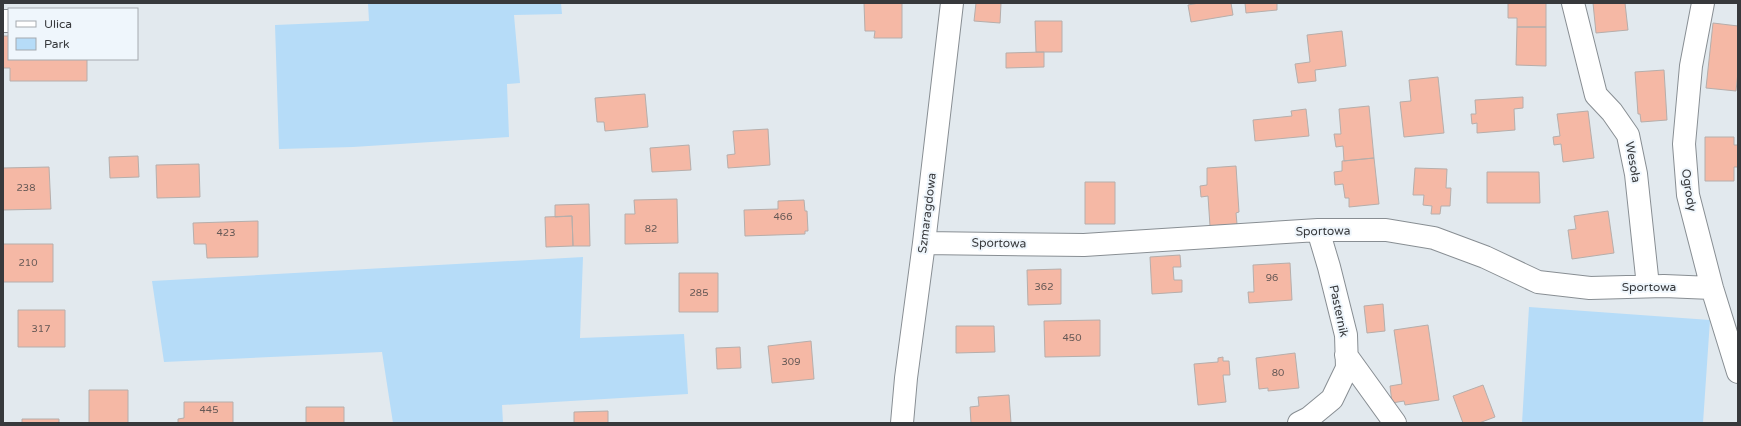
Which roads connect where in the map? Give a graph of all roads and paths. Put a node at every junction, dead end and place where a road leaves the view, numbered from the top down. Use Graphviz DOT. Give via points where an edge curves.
graph roads {
  1 [pos="952,3"];
  2 [pos="1573,3"];
  3 [pos="1703,3"];
  4 [pos="1318,230"];
  5 [pos="924,243"];
  6 [pos="1648,286"];
  7 [pos="1712,288"];
  8 [pos="1346,355"];
  9 [pos="1738,372"];
  10 [pos="902,423"];
  11 [pos="1299,423"];
  12 [pos="1395,423"];
  1 -- 5 [label="street, Szmaragdowa"];
  2 -- 6 [label="street, Wesoła" via="1596,95 1628,135 1636,174"];
  3 -- 7 [label="street, Ogrody" via="1691,66 1684,144 1688,195"];
  4 -- 5 [label="street, Sportowa" via="1084,245"];
  4 -- 6 [label="street, Sportowa" via="1386,230 1434,238 1485,257 1538,282 1590,288"];
  4 -- 8 [label="street, Pasternik" via="1346,335"];
  5 -- 10 [label="street, Szmaragdowa"];
  6 -- 7 [label="street, Sportowa"];
  7 -- 9 [label="street, Ogrody"];
  8 -- 11 [label="street, Pasternik" via="1347,368 1332,399"];
  8 -- 12 [label="street"];
}
